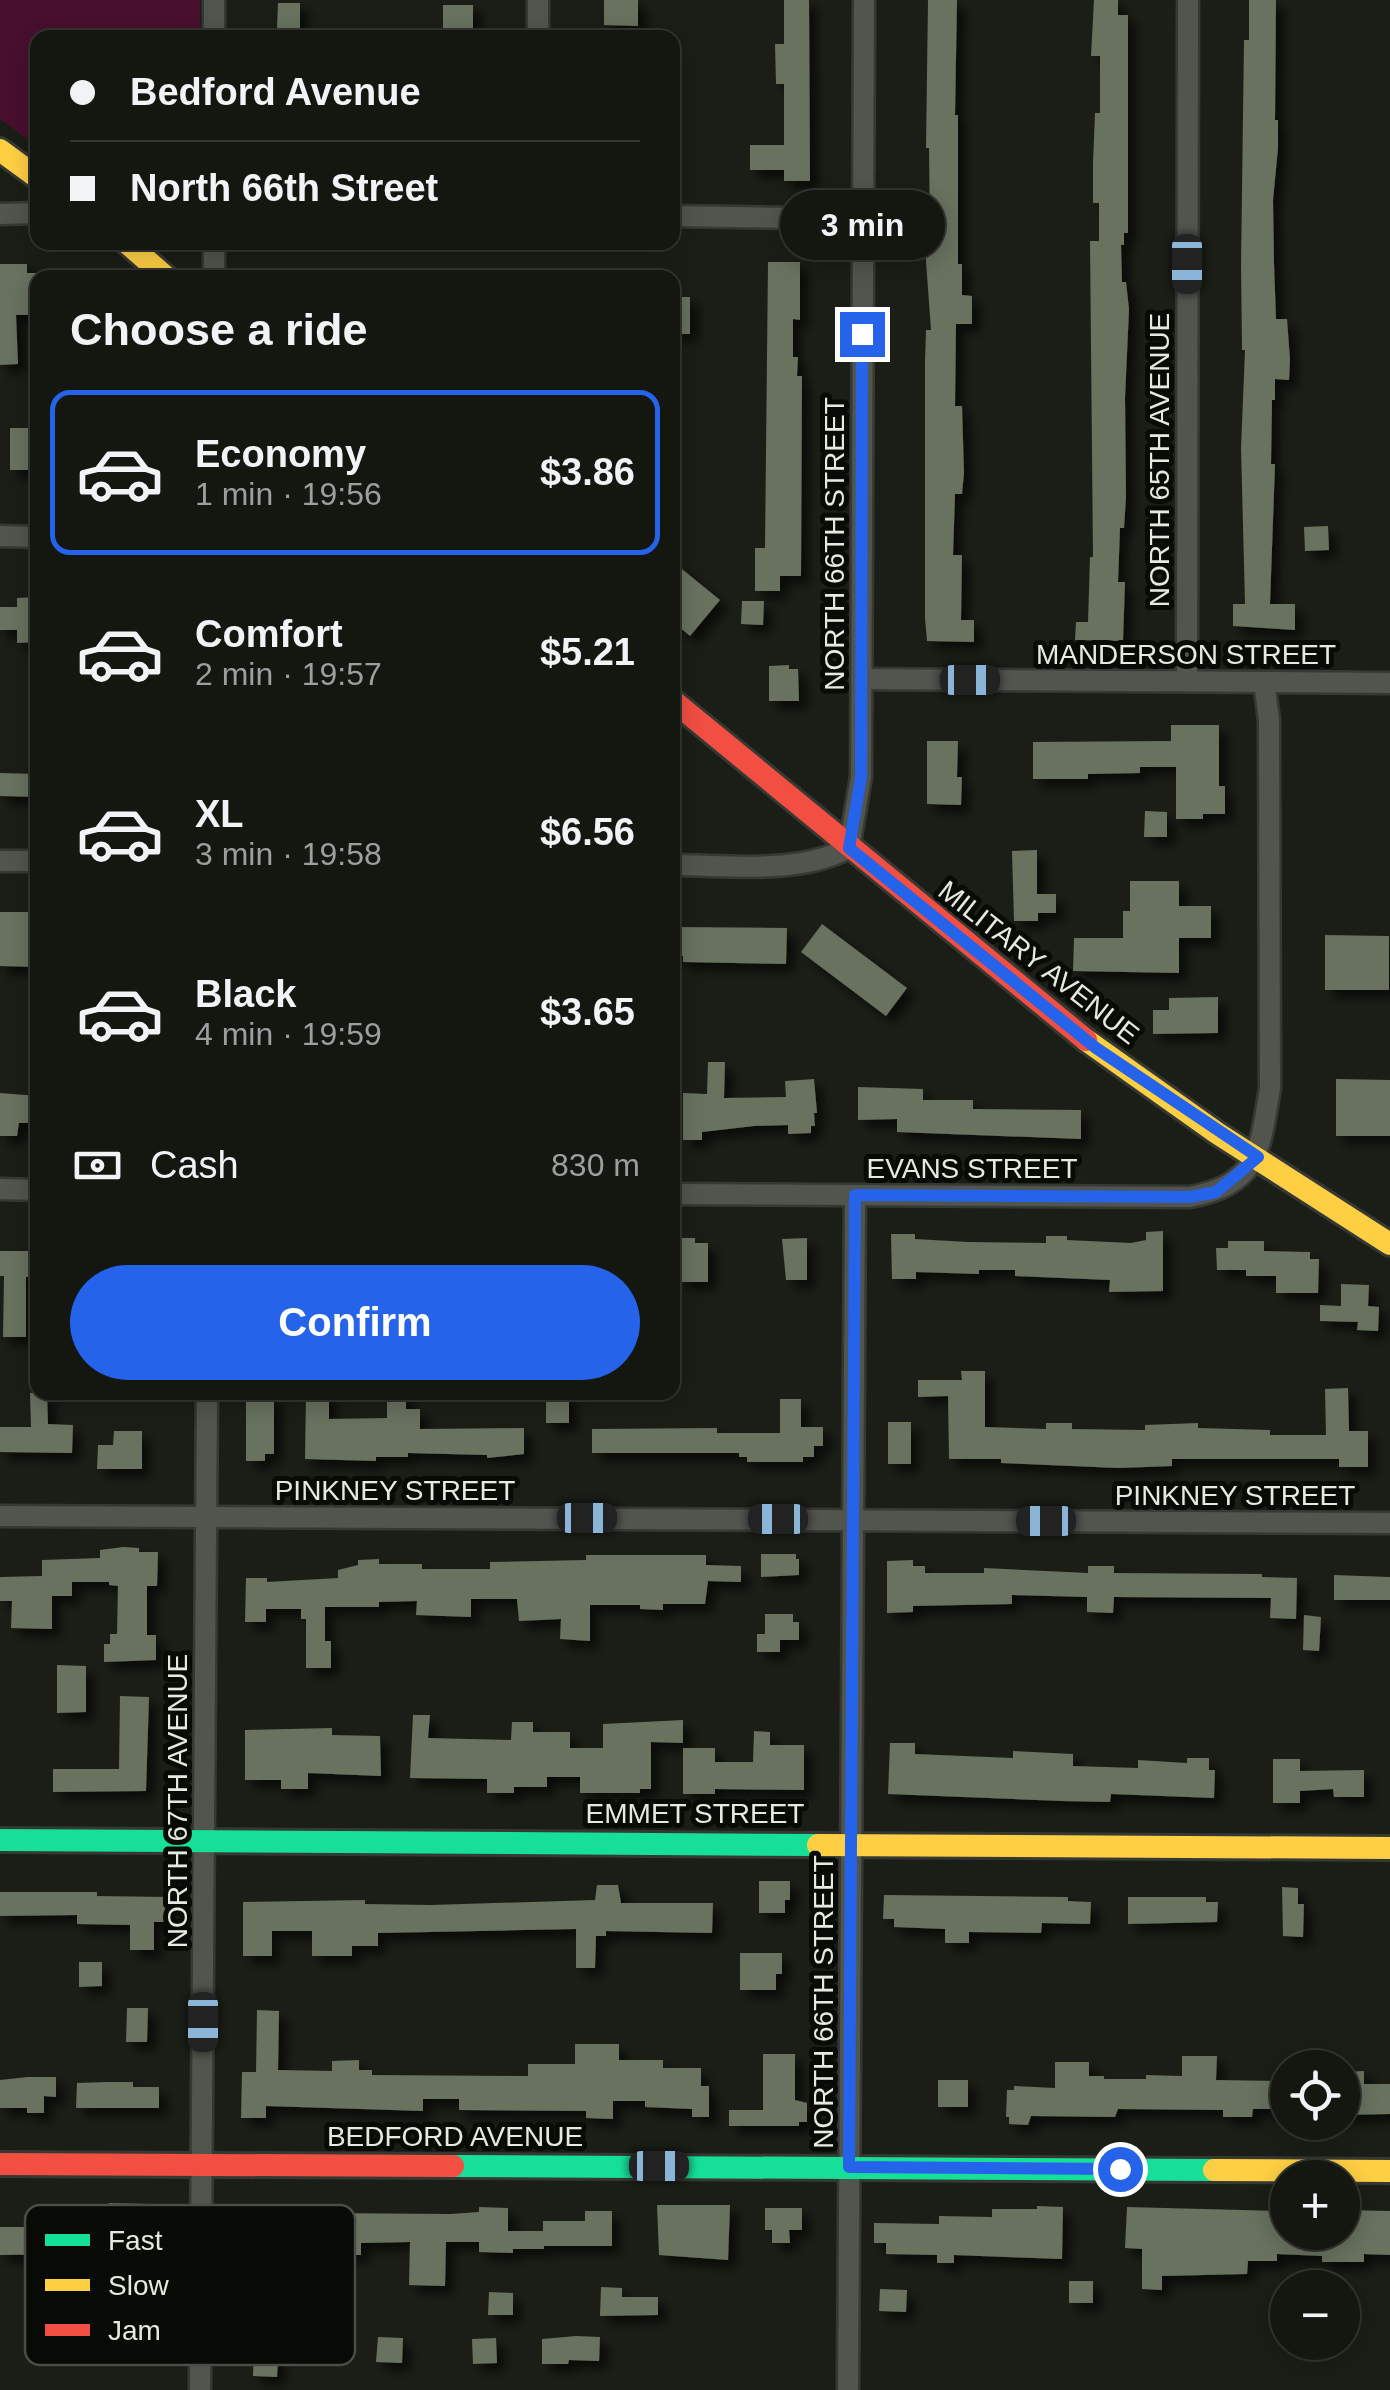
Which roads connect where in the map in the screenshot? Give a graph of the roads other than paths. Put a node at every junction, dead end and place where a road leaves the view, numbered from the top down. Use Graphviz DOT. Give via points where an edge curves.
graph roads {
  1 [pos="214,0"];
  2 [pos="538,0"];
  3 [pos="864,0"];
  4 [pos="1188,0"];
  5 [pos="214,30"];
  6 [pos="538,30"];
  7 [pos="0,150"];
  8 [pos="30,172"];
  9 [pos="30,213"];
  10 [pos="0,214"];
  11 [pos="680,216"];
  12 [pos="863,219"];
  13 [pos="135,250"];
  14 [pos="159,270"];
  15 [pos="0,536"];
  16 [pos="30,536"];
  17 [pos="861,679"];
  18 [pos="1187,681"];
  19 [pos="1264,682"];
  20 [pos="1390,682"];
  21 [pos="680,707"];
  22 [pos="849,848"];
  23 [pos="0,861"];
  24 [pos="30,861"];
  25 [pos="680,865"];
  26 [pos="1258,1157"];
  27 [pos="0,1190"];
  28 [pos="30,1190"];
  29 [pos="680,1194"];
  30 [pos="855,1195"];
  31 [pos="1390,1244"];
  32 [pos="206,1400"];
  33 [pos="0,1516"];
  34 [pos="206,1516"];
  35 [pos="854,1520"];
  36 [pos="1390,1523"];
  37 [pos="0,1840"];
  38 [pos="204,1842"];
  39 [pos="852,1844"];
  40 [pos="1390,1848"];
  41 [pos="0,2164"];
  42 [pos="202,2166"];
  43 [pos="849,2167"];
  44 [pos="1390,2171"];
  45 [pos="202,2205"];
  46 [pos="200,2365"];
  47 [pos="200,2390"];
  48 [pos="848,2390"];
  1 -- 5 [label="street"];
  2 -- 6 [label="street"];
  3 -- 12 [label="street, NORTH 66TH STREET"];
  4 -- 18 [label="street, NORTH 65TH AVENUE"];
  7 -- 8 [label="street"];
  9 -- 10 [label="street"];
  11 -- 12 [label="street"];
  12 -- 17 [label="street, NORTH 66TH STREET"];
  13 -- 14 [label="street"];
  15 -- 16 [label="street"];
  17 -- 18 [label="street, MANDERSON STREET"];
  17 -- 22 [label="street, NORTH 66TH STREET" via="861,777"];
  18 -- 19 [label="street, MANDERSON STREET"];
  19 -- 20 [label="street, MANDERSON STREET"];
  19 -- 26 [label="street" via="1270,1088"];
  21 -- 22 [label="street, MILITARY AVENUE"];
  22 -- 25 [label="street" via="793,866"];
  22 -- 26 [label="street, MILITARY AVENUE" via="1096,1048"];
  23 -- 24 [label="street"];
  26 -- 30 [label="street, EVANS STREET" via="1216,1192 1190,1197"];
  26 -- 31 [label="street, MILITARY AVENUE"];
  27 -- 28 [label="street"];
  29 -- 30 [label="street, EVANS STREET"];
  30 -- 35 [label="street, NORTH 66TH STREET"];
  32 -- 34 [label="street, NORTH 67TH AVENUE"];
  33 -- 34 [label="street, PINKNEY STREET"];
  34 -- 35 [label="street, PINKNEY STREET"];
  34 -- 38 [label="street, NORTH 67TH AVENUE"];
  35 -- 36 [label="street, PINKNEY STREET"];
  35 -- 39 [label="street, NORTH 66TH STREET"];
  37 -- 38 [label="street, EMMET STREET"];
  38 -- 39 [label="street, EMMET STREET"];
  38 -- 42 [label="street, NORTH 67TH AVENUE"];
  39 -- 40 [label="street, EMMET STREET"];
  39 -- 43 [label="street, NORTH 66TH STREET"];
  41 -- 42 [label="street, BEDFORD AVENUE"];
  42 -- 43 [label="street, BEDFORD AVENUE"];
  42 -- 45 [label="street, NORTH 67TH AVENUE"];
  43 -- 44 [label="street, BEDFORD AVENUE"];
  43 -- 48 [label="street, NORTH 66TH STREET"];
  46 -- 47 [label="street, NORTH 67TH AVENUE"];
}
